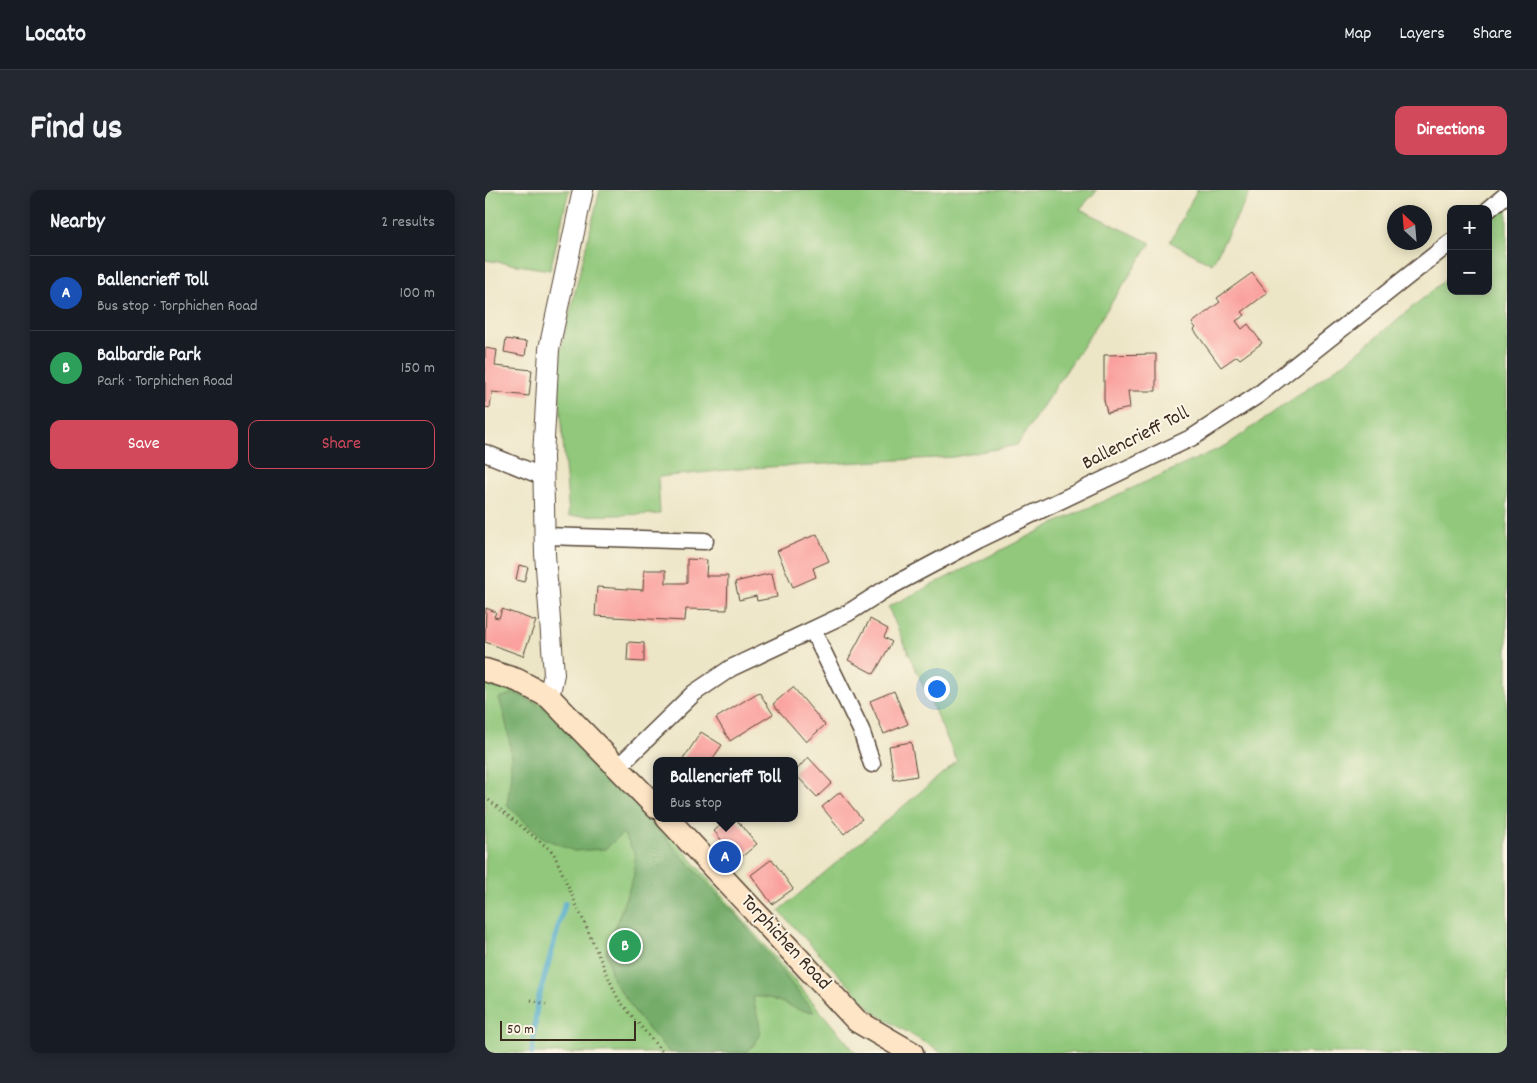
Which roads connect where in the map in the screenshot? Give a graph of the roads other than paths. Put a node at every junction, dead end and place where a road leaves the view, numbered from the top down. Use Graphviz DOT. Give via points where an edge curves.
graph roads {
  1 [pos="583,190"];
  2 [pos="1507,194"];
  3 [pos="1492,207"];
  4 [pos="1447,245"];
  5 [pos="485,453"];
  6 [pos="544,477"];
  7 [pos="545,536"];
  8 [pos="705,541"];
  9 [pos="813,631"];
  10 [pos="485,670"];
  11 [pos="549,697"];
  12 [pos="871,764"];
  13 [pos="618,767"];
  14 [pos="653,804"];
  15 [pos="671,822"];
  16 [pos="912,1053"];
  1 -- 6 [label="street" via="549,349"];
  2 -- 3 [label="street"];
  4 -- 9 [label="street, Ballencrieff Toll" via="1258,395 1193,437 978,540"];
  5 -- 6 [label="street"];
  6 -- 7 [label="street"];
  7 -- 8 [label="street"];
  7 -- 11 [label="street" via="554,674"];
  9 -- 12 [label="street" via="861,730"];
  9 -- 13 [label="street, Ballencrieff Toll" via="731,668 694,693"];
  10 -- 11 [label="main road" via="517,680"];
  11 -- 13 [label="main road"];
  13 -- 14 [label="main road"];
  15 -- 16 [label="main road, Torphichen Road" via="857,1021"];
}
